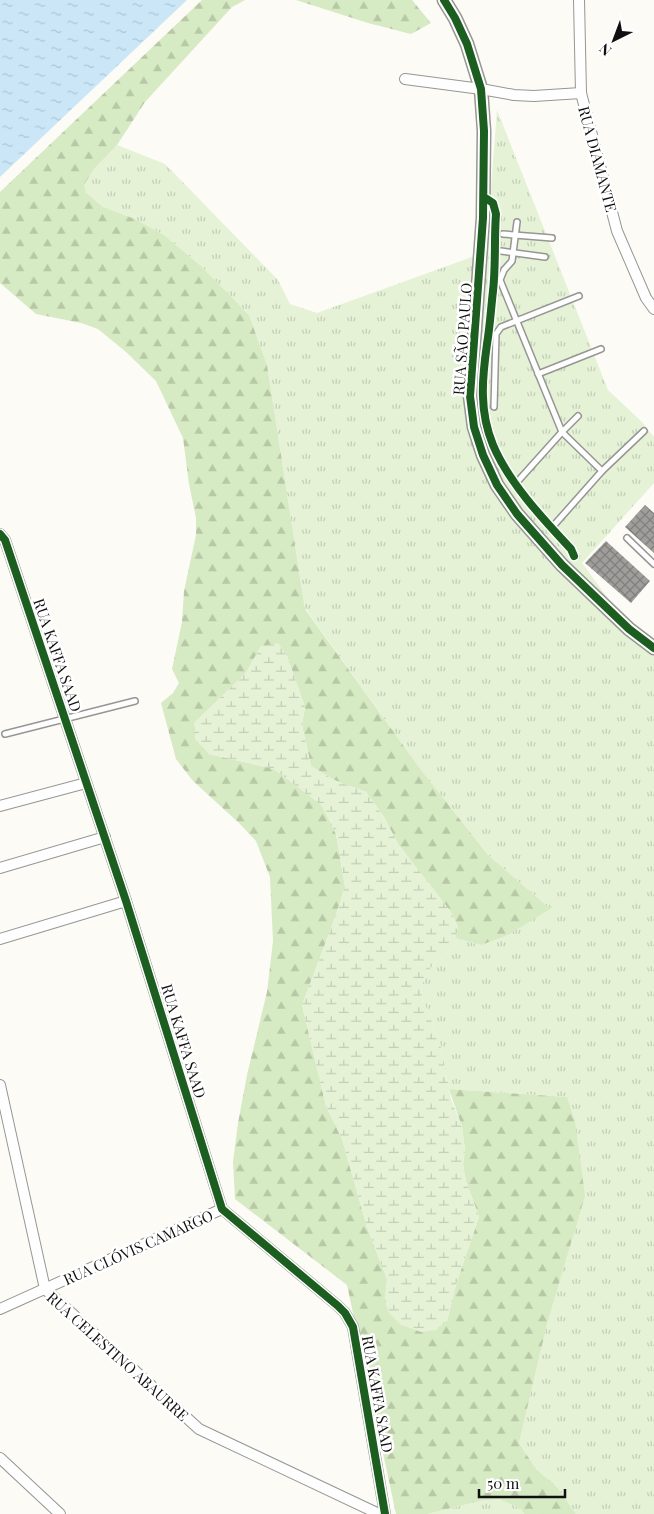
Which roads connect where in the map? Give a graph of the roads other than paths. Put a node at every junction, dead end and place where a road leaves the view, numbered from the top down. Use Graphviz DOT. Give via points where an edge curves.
graph roads {
  1 [pos="444,0"];
  2 [pos="579,0"];
  3 [pos="405,80"];
  4 [pos="481,89"];
  5 [pos="581,93"];
  6 [pos="517,222"];
  7 [pos="503,234"];
  8 [pos="516,236"];
  9 [pos="552,238"];
  10 [pos="501,251"];
  11 [pos="514,253"];
  12 [pos="546,257"];
  13 [pos="579,296"];
  14 [pos="654,309"];
  15 [pos="517,321"];
  16 [pos="600,349"];
  17 [pos="538,374"];
  18 [pos="494,408"];
  19 [pos="578,416"];
  20 [pos="644,431"];
  21 [pos="562,432"];
  22 [pos="602,471"];
  23 [pos="518,481"];
  24 [pos="555,524"];
  25 [pos="627,538"];
  26 [pos="2,540"];
  27 [pos="654,564"];
  28 [pos="654,648"];
  29 [pos="134,701"];
  30 [pos="65,718"];
  31 [pos="6,734"];
  32 [pos="86,783"];
  33 [pos="0,806"];
  34 [pos="105,838"];
  35 [pos="0,868"];
  36 [pos="126,901"];
  37 [pos="0,939"];
  38 [pos="0,1086"];
  39 [pos="222,1209"];
  40 [pos="44,1289"];
  41 [pos="0,1309"];
  42 [pos="0,1458"];
  43 [pos="55,1512"];
  44 [pos="379,1514"];
  45 [pos="385,1514"];
  1 -- 4 [label="street, RUA SÃO PAULO" via="467,44"];
  2 -- 5 [label="street, RUA DIAMANTE"];
  3 -- 4 [label="street"];
  4 -- 5 [label="street" via="528,96"];
  4 -- 28 [label="street, RUA SÃO PAULO" via="483,218 470,396 474,427 497,485 516,514 562,565"];
  5 -- 14 [label="street, RUA DIAMANTE" via="618,231 646,298"];
  6 -- 8 [label="lane"];
  7 -- 8 [label="lane"];
  8 -- 9 [label="lane"];
  8 -- 11 [label="lane"];
  10 -- 11 [label="lane"];
  11 -- 12 [label="lane"];
  11 -- 15 [label="lane" via="500,280"];
  13 -- 15 [label="lane"];
  15 -- 17 [label="lane"];
  15 -- 18 [label="lane" via="501,327 496,334"];
  16 -- 17 [label="lane"];
  17 -- 21 [label="lane"];
  19 -- 21 [label="lane"];
  20 -- 22 [label="lane"];
  21 -- 22 [label="lane"];
  21 -- 23 [label="lane"];
  22 -- 24 [label="lane"];
  25 -- 27 [label="lane"];
  26 -- 30 [label="street, RUA KAFFA SAAD"];
  29 -- 30 [label="lane"];
  30 -- 31 [label="lane"];
  30 -- 32 [label="street, RUA KAFFA SAAD"];
  32 -- 33 [label="street"];
  32 -- 34 [label="street, RUA KAFFA SAAD"];
  34 -- 35 [label="street"];
  34 -- 36 [label="street, RUA KAFFA SAAD"];
  36 -- 37 [label="street"];
  36 -- 39 [label="street, RUA KAFFA SAAD"];
  38 -- 40 [label="street, RUA CELESTINO ABAURRE"];
  39 -- 40 [label="street, RUA CLÓVIS CAMARGO"];
  39 -- 45 [label="street, RUA KAFFA SAAD" via="338,1306 350,1320"];
  40 -- 41 [label="street, RUA CLÓVIS CAMARGO"];
  40 -- 44 [label="street, RUA CELESTINO ABAURRE" via="198,1429"];
  42 -- 43 [label="street"];
}
